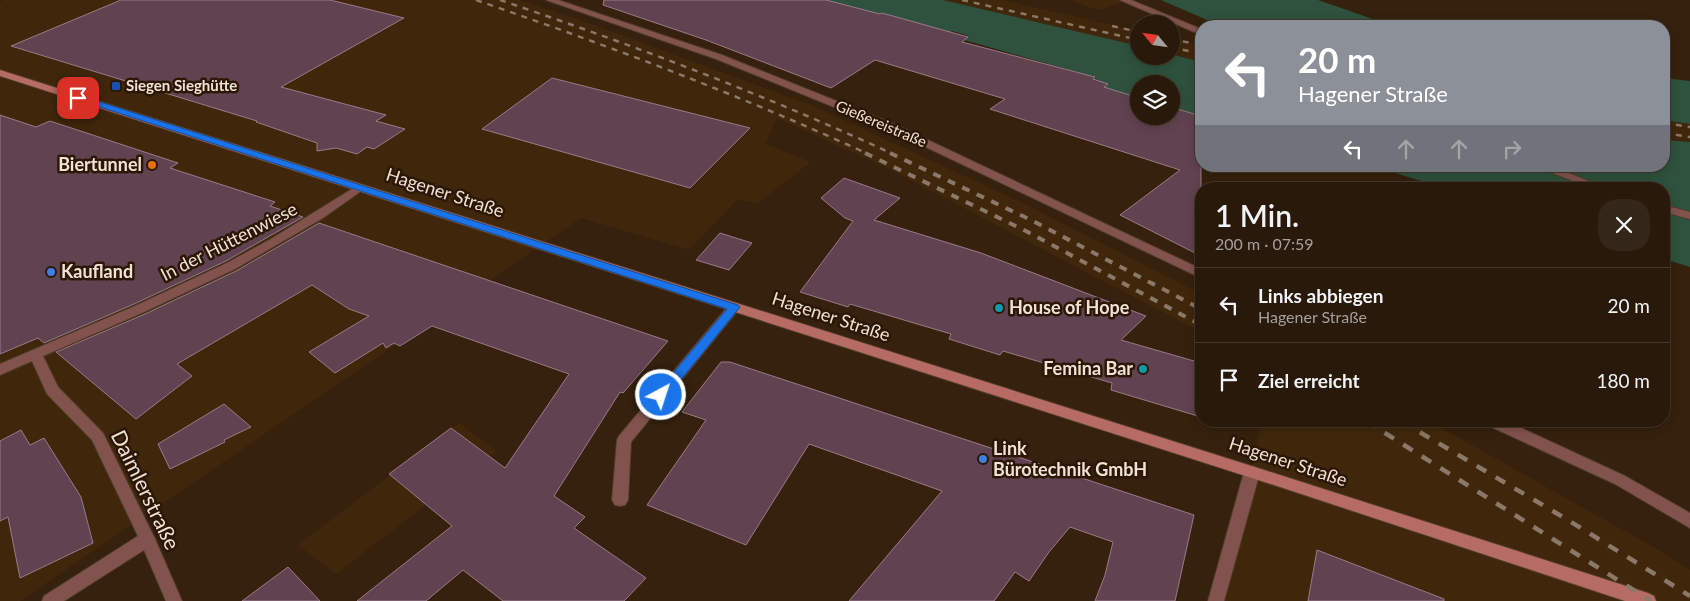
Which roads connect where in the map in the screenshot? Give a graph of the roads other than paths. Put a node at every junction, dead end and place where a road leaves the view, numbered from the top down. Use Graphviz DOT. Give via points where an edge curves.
graph roads {
  1 [pos="550,0"];
  2 [pos="1124,0"];
  3 [pos="1195,30"];
  4 [pos="0,73"];
  5 [pos="1557,172"];
  6 [pos="1585,182"];
  7 [pos="360,187"];
  8 [pos="1670,210"];
  9 [pos="1690,216"];
  10 [pos="1195,271"];
  11 [pos="734,307"];
  12 [pos="36,354"];
  13 [pos="0,370"];
  14 [pos="1505,427"];
  15 [pos="1252,472"];
  16 [pos="620,500"];
  17 [pos="1690,521"];
  18 [pos="147,539"];
  19 [pos="50,601"];
  20 [pos="174,601"];
  21 [pos="1216,601"];
  22 [pos="1648,601"];
  1 -- 10 [label="street, Gießereistraße" via="718,56 892,127"];
  2 -- 3 [label="street"];
  4 -- 7 [label="main road, Hagener Straße"];
  5 -- 6 [label="street"];
  7 -- 11 [label="main road, Hagener Straße"];
  7 -- 12 [label="street, In der Hüttenwiese" via="325,213 214,274"];
  8 -- 9 [label="street"];
  11 -- 15 [label="main road, Hagener Straße"];
  11 -- 16 [label="street" via="624,440"];
  12 -- 13 [label="street, In der Hüttenwiese"];
  12 -- 18 [label="street, Daimlerstraße" via="52,390 98,438"];
  14 -- 17 [label="street" via="1620,480"];
  15 -- 21 [label="street"];
  15 -- 22 [label="main road, Hagener Straße"];
  18 -- 19 [label="street"];
  18 -- 20 [label="street, Daimlerstraße"];
}
